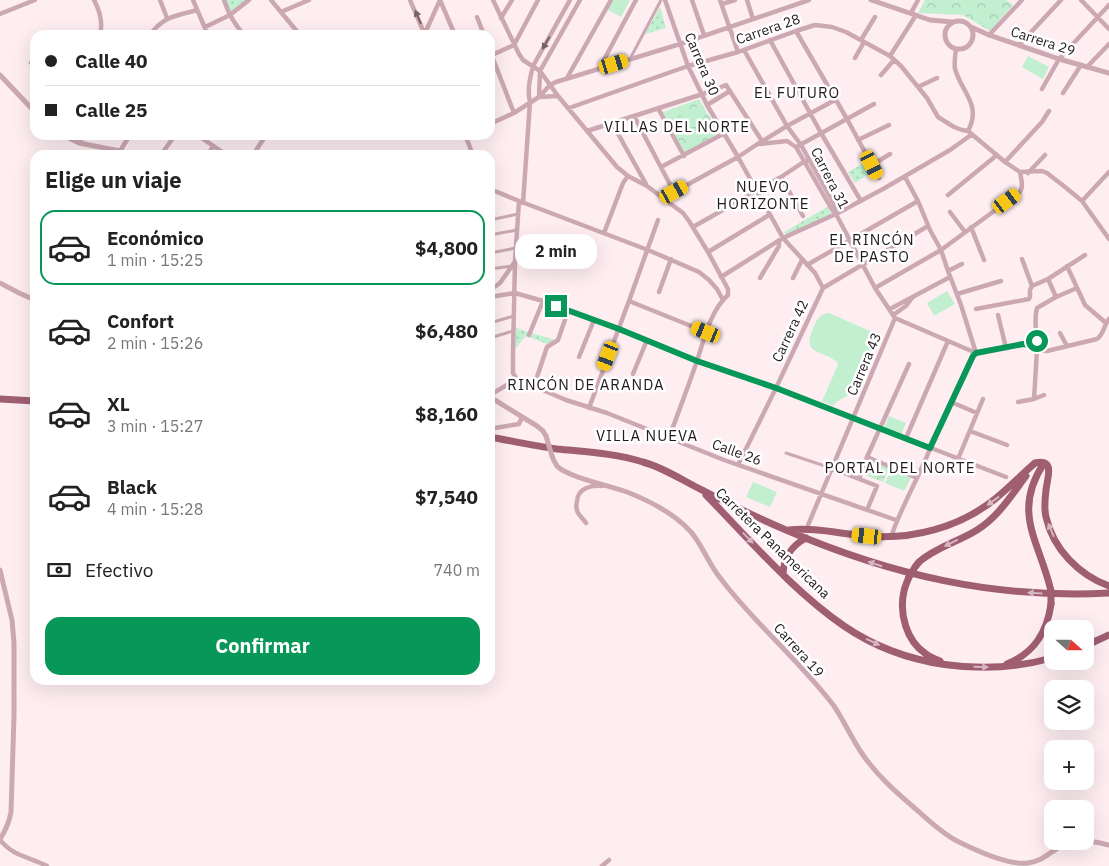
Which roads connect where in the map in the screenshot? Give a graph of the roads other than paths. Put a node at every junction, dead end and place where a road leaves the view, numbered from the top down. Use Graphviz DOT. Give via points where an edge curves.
graph roads {
  1 [pos="35,0"];
  2 [pos="94,0"];
  3 [pos="160,0"];
  4 [pos="193,0"];
  5 [pos="224,0"];
  6 [pos="249,0"];
  7 [pos="271,0"];
  8 [pos="309,0"];
  9 [pos="410,0"];
  10 [pos="440,0"];
  11 [pos="493,0"];
  12 [pos="512,0"];
  13 [pos="538,0"];
  14 [pos="570,0"];
  15 [pos="580,0"];
  16 [pos="611,0"];
  17 [pos="636,0"];
  18 [pos="661,0"];
  19 [pos="666,0"];
  20 [pos="692,0"];
  21 [pos="735,0"];
  22 [pos="747,0"];
  23 [pos="809,0"];
  24 [pos="871,0"];
  25 [pos="918,0"];
  26 [pos="1022,0"];
  27 [pos="1060,0"];
  28 [pos="1081,0"];
  29 [pos="721,2"];
  30 [pos="1109,5"];
  31 [pos="197,10"];
  32 [pos="281,12"];
  33 [pos="0,13"];
  34 [pos="230,15"];
  35 [pos="914,15"];
  36 [pos="477,17"];
  37 [pos="875,17"];
  38 [pos="1098,17"];
  39 [pos="167,18"];
  40 [pos="501,18"];
  41 [pos="753,19"];
  42 [pos="953,22"];
  43 [pos="730,26"];
  44 [pos="205,27"];
  45 [pos="972,29"];
  46 [pos="1109,29"];
  47 [pos="101,30"];
  48 [pos="153,30"];
  49 [pos="206,30"];
  50 [pos="239,30"];
  51 [pos="296,30"];
  52 [pos="423,30"];
  53 [pos="427,30"];
  54 [pos="452,30"];
  55 [pos="482,30"];
  56 [pos="796,31"];
  57 [pos="989,35"];
  58 [pos="704,36"];
  59 [pos="770,40"];
  60 [pos="863,41"];
  61 [pos="680,44"];
  62 [pos="1109,44"];
  63 [pos="514,45"];
  64 [pos="1019,45"];
  65 [pos="956,49"];
  66 [pos="744,50"];
  67 [pos="495,52"];
  68 [pos="738,52"];
  69 [pos="855,58"];
  70 [pos="892,58"];
  71 [pos="1058,59"];
  72 [pos="630,60"];
  73 [pos="495,64"];
  74 [pos="533,66"];
  75 [pos="688,66"];
  76 [pos="1080,66"];
  77 [pos="1088,67"];
  78 [pos="599,69"];
  79 [pos="540,71"];
  80 [pos="1109,74"];
  81 [pos="0,75"];
  82 [pos="881,75"];
  83 [pos="567,78"];
  84 [pos="937,78"];
  85 [pos="550,85"];
  86 [pos="918,87"];
  87 [pos="1042,89"];
  88 [pos="730,91"];
  89 [pos="1063,93"];
  90 [pos="702,94"];
  91 [pos="558,96"];
  92 [pos="539,97"];
  93 [pos="835,100"];
  94 [pos="530,102"];
  95 [pos="874,104"];
  96 [pos="707,105"];
  97 [pos="30,107"];
  98 [pos="569,108"];
  99 [pos="658,108"];
  100 [pos="1049,111"];
  101 [pos="514,113"];
  102 [pos="811,114"];
  103 [pos="634,116"];
  104 [pos="847,119"];
  105 [pos="495,122"];
  106 [pos="612,123"];
  107 [pos="889,125"];
  108 [pos="787,126"];
  109 [pos="587,131"];
  110 [pos="821,133"];
  111 [pos="969,133"];
  112 [pos="724,134"];
  113 [pos="73,140"];
  114 [pos="81,140"];
  115 [pos="204,140"];
  116 [pos="858,140"];
  117 [pos="762,141"];
  118 [pos="79,143"];
  119 [pos="756,145"];
  120 [pos="213,146"];
  121 [pos="799,146"];
  122 [pos="115,150"];
  123 [pos="211,150"];
  124 [pos="219,150"];
  125 [pos="890,154"];
  126 [pos="996,155"];
  127 [pos="1045,155"];
  128 [pos="684,156"];
  129 [pos="738,156"];
  130 [pos="807,160"];
  131 [pos="1005,162"];
  132 [pos="872,165"];
  133 [pos="661,166"];
  134 [pos="1020,172"];
  135 [pos="1109,172"];
  136 [pos="1028,173"];
  137 [pos="628,176"];
  138 [pos="781,177"];
  139 [pos="905,177"];
  140 [pos="879,178"];
  141 [pos="647,186"];
  142 [pos="495,192"];
  143 [pos="674,192"];
  144 [pos="756,192"];
  145 [pos="948,195"];
  146 [pos="664,199"];
  147 [pos="918,200"];
  148 [pos="861,201"];
  149 [pos="1082,201"];
  150 [pos="521,202"];
  151 [pos="950,212"];
  152 [pos="518,214"];
  153 [pos="836,214"];
  154 [pos="769,215"];
  155 [pos="803,216"];
  156 [pos="495,219"];
  157 [pos="658,220"];
  158 [pos="928,226"];
  159 [pos="693,227"];
  160 [pos="971,228"];
  161 [pos="517,230"];
  162 [pos="965,232"];
  163 [pos="604,233"];
  164 [pos="495,234"];
  165 [pos="850,239"];
  166 [pos="1109,239"];
  167 [pos="781,240"];
  168 [pos="516,248"];
  169 [pos="648,250"];
  170 [pos="941,250"];
  171 [pos="495,251"];
  172 [pos="708,252"];
  173 [pos="1085,255"];
  174 [pos="671,259"];
  175 [pos="1022,259"];
  176 [pos="802,260"];
  177 [pos="984,260"];
  178 [pos="515,262"];
  179 [pos="862,264"];
  180 [pos="962,264"];
  181 [pos="807,265"];
  182 [pos="512,266"];
  183 [pos="1067,266"];
  184 [pos="495,268"];
  185 [pos="948,271"];
  186 [pos="721,277"];
  187 [pos="950,277"];
  188 [pos="760,278"];
  189 [pos="793,278"];
  190 [pos="1048,279"];
  191 [pos="1001,281"];
  192 [pos="0,283"];
  193 [pos="495,286"];
  194 [pos="1032,286"];
  195 [pos="823,288"];
  196 [pos="875,288"];
  197 [pos="1077,288"];
  198 [pos="659,292"];
  199 [pos="515,293"];
  200 [pos="957,294"];
  201 [pos="495,296"];
  202 [pos="912,297"];
  203 [pos="1056,297"];
  204 [pos="30,298"];
  205 [pos="723,300"];
  206 [pos="543,301"];
  207 [pos="629,301"];
  208 [pos="890,309"];
  209 [pos="976,309"];
  210 [pos="568,311"];
  211 [pos="514,315"];
  212 [pos="998,315"];
  213 [pos="894,316"];
  214 [pos="594,320"];
  215 [pos="495,321"];
  216 [pos="1107,321"];
  217 [pos="619,329"];
  218 [pos="514,331"];
  219 [pos="706,332"];
  220 [pos="1060,333"];
  221 [pos="529,335"];
  222 [pos="495,337"];
  223 [pos="647,340"];
  224 [pos="948,341"];
  225 [pos="1067,346"];
  226 [pos="1006,348"];
  227 [pos="1036,349"];
  228 [pos="976,353"];
  229 [pos="579,358"];
  230 [pos="697,361"];
  231 [pos="909,364"];
  232 [pos="633,374"];
  233 [pos="517,379"];
  234 [pos="534,386"];
  235 [pos="776,388"];
  236 [pos="495,393"];
  237 [pos="1044,395"];
  238 [pos="0,399"];
  239 [pos="495,399"];
  240 [pos="983,399"];
  241 [pos="1034,399"];
  242 [pos="30,401"];
  243 [pos="951,402"];
  244 [pos="1018,402"];
  245 [pos="589,408"];
  246 [pos="977,413"];
  247 [pos="522,417"];
  248 [pos="853,418"];
  249 [pos="495,428"];
  250 [pos="880,428"];
  251 [pos="970,431"];
  252 [pos="495,438"];
  253 [pos="669,438"];
  254 [pos="906,438"];
  255 [pos="1007,445"];
  256 [pos="930,448"];
  257 [pos="786,452"];
  258 [pos="867,458"];
  259 [pos="958,458"];
  260 [pos="1035,463"];
  261 [pos="1044,463"];
  262 [pos="738,465"];
  263 [pos="831,468"];
  264 [pos="1006,477"];
  265 [pos="917,478"];
  266 [pos="859,479"];
  267 [pos="615,488"];
  268 [pos="702,491"];
  269 [pos="820,494"];
  270 [pos="867,510"];
  271 [pos="896,520"];
  272 [pos="586,523"];
  273 [pos="786,530"];
  274 [pos="806,530"];
  275 [pos="891,537"];
  276 [pos="806,538"];
  277 [pos="0,570"];
  278 [pos="784,574"];
  279 [pos="1109,586"];
  280 [pos="1109,593"];
  281 [pos="1101,594"];
  282 [pos="1109,598"];
  283 [pos="1109,635"];
  284 [pos="1094,642"];
  285 [pos="1044,660"];
  286 [pos="964,667"];
  287 [pos="997,668"];
  288 [pos="0,839"];
  289 [pos="1109,845"];
  290 [pos="609,860"];
  291 [pos="47,866"];
  292 [pos="602,866"];
  1 -- 33 [label="street"];
  2 -- 47 [label="street"];
  3 -- 39 [label="street"];
  4 -- 31 [label="street"];
  5 -- 34 [label="street"];
  6 -- 34 [label="street"];
  7 -- 32 [label="street"];
  8 -- 32 [label="street"];
  52 -- 9 [label="street, one-way"];
  10 -- 53 [label="street"];
  10 -- 54 [label="street"];
  11 -- 40 [label="street"];
  12 -- 40 [label="street"];
  13 -- 63 [label="street"];
  14 -- 74 [label="street, one-way"];
  15 -- 79 [label="street"];
  16 -- 83 [label="street"];
  17 -- 78 [label="street"];
  18 -- 72 [label="street"];
  19 -- 61 [label="street, Carrera 30"];
  20 -- 58 [label="street"];
  21 -- 29 [label="street"];
  22 -- 41 [label="street"];
  23 -- 41 [label="street"];
  24 -- 35 [label="street"];
  25 -- 35 [label="street"];
  26 -- 57 [label="street"];
  27 -- 64 [label="street"];
  28 -- 38 [label="street"];
  29 -- 43 [label="street"];
  30 -- 38 [label="street"];
  31 -- 39 [label="street"];
  31 -- 44 [label="street"];
  32 -- 51 [label="street"];
  34 -- 44 [label="street"];
  34 -- 50 [label="street"];
  35 -- 42 [label="street"];
  35 -- 70 [label="street"];
  36 -- 55 [label="street"];
  37 -- 60 [label="street"];
  38 -- 46 [label="street"];
  38 -- 71 [label="street"];
  39 -- 48 [label="street"];
  40 -- 63 [label="street"];
  41 -- 43 [label="street"];
  42 -- 45 [label="street" via="963,21"];
  42 -- 65 [label="street" via="946,29 945,39 951,48"];
  43 -- 58 [label="street"];
  43 -- 68 [label="street"];
  44 -- 49 [label="street"];
  45 -- 57 [label="street, Carrera 29"];
  45 -- 65 [label="street" via="970,45"];
  45 -- 71 [label="street, Carrera 29"];
  56 -- 59 [label="street, Carrera 28"];
  56 -- 60 [label="street, Carrera 28" via="815,25 832,27"];
  56 -- 93 [label="street"];
  57 -- 64 [label="street, Carrera 29"];
  58 -- 61 [label="street"];
  59 -- 66 [label="street, Carrera 28"];
  59 -- 102 [label="street"];
  60 -- 69 [label="street"];
  60 -- 70 [label="street, Carrera 28"];
  61 -- 72 [label="street"];
  61 -- 75 [label="street, Carrera 30"];
  62 -- 77 [label="street"];
  63 -- 67 [label="street"];
  63 -- 74 [label="street" via="523,60"];
  64 -- 71 [label="street, Carrera 29"];
  65 -- 111 [label="street" via="955,68 974,111"];
  66 -- 68 [label="street, Carrera 28"];
  66 -- 108 [label="street, Carrera 31"];
  68 -- 75 [label="street, Carrera 28"];
  70 -- 82 [label="street"];
  70 -- 86 [label="street, Carrera 28"];
  71 -- 76 [label="street, Carrera 29"];
  71 -- 87 [label="street"];
  72 -- 78 [label="street"];
  73 -- 101 [label="street"];
  74 -- 79 [label="street"];
  74 -- 94 [label="street"];
  75 -- 90 [label="street, Carrera 30"];
  75 -- 98 [label="street, Carrera 28"];
  76 -- 77 [label="street, Carrera 29"];
  76 -- 80 [label="street, Carrera 29"];
  76 -- 89 [label="street"];
  77 -- 80 [label="street, Carrera 29"];
  78 -- 83 [label="street"];
  79 -- 85 [label="street"];
  79 -- 92 [label="street"];
  81 -- 97 [label="street"];
  83 -- 85 [label="street"];
  84 -- 86 [label="street"];
  85 -- 91 [label="street"];
  85 -- 92 [label="street"];
  86 -- 111 [label="street, Carrera 28" via="938,117"];
  88 -- 90 [label="street" via="726,85"];
  88 -- 96 [label="street"];
  88 -- 117 [label="street"];
  90 -- 96 [label="street, Carrera 30"];
  90 -- 99 [label="street"];
  91 -- 92 [label="street"];
  91 -- 98 [label="street"];
  92 -- 94 [label="street"];
  93 -- 102 [label="street"];
  93 -- 104 [label="street"];
  94 -- 101 [label="street"];
  94 -- 150 [label="street"];
  95 -- 104 [label="street"];
  96 -- 112 [label="street, Carrera 30"];
  98 -- 109 [label="street"];
  99 -- 103 [label="street"];
  99 -- 128 [label="street"];
  100 -- 131 [label="street"];
  101 -- 105 [label="street"];
  102 -- 108 [label="street"];
  102 -- 110 [label="street"];
  103 -- 106 [label="street"];
  103 -- 133 [label="street"];
  104 -- 110 [label="street"];
  104 -- 116 [label="street"];
  106 -- 109 [label="street"];
  106 -- 141 [label="street"];
  107 -- 116 [label="street"];
  108 -- 117 [label="street"];
  108 -- 121 [label="street, Carrera 31"];
  109 -- 137 [label="street"];
  110 -- 121 [label="street"];
  110 -- 148 [label="street"];
  111 -- 126 [label="street, Carrera 28"];
  111 -- 139 [label="street" via="950,150"];
  112 -- 128 [label="street"];
  112 -- 129 [label="street, Carrera 30"];
  113 -- 118 [label="street"];
  114 -- 118 [label="street"];
  115 -- 120 [label="street"];
  116 -- 132 [label="street"];
  117 -- 119 [label="street"];
  118 -- 122 [label="street"];
  119 -- 121 [label="street" via="787,141"];
  119 -- 129 [label="street"];
  120 -- 123 [label="street"];
  120 -- 124 [label="street"];
  121 -- 130 [label="street, Carrera 31"];
  125 -- 132 [label="street"];
  126 -- 131 [label="street, Carrera 28"];
  126 -- 145 [label="street"];
  127 -- 136 [label="street"];
  128 -- 133 [label="street"];
  129 -- 143 [label="street"];
  129 -- 144 [label="street, Carrera 30"];
  130 -- 138 [label="street"];
  130 -- 153 [label="street, Carrera 31"];
  131 -- 134 [label="street, Carrera 28"];
  132 -- 140 [label="street"];
  133 -- 143 [label="street"];
  134 -- 136 [label="street, Carrera 28"];
  134 -- 160 [label="street" via="1023,185 1020,192"];
  135 -- 149 [label="street"];
  136 -- 149 [label="street, Carrera 28" via="1047,173"];
  137 -- 141 [label="street"];
  137 -- 163 [label="street"];
  138 -- 144 [label="street"];
  138 -- 155 [label="street"];
  139 -- 147 [label="street"];
  139 -- 148 [label="street"];
  141 -- 146 [label="street"];
  142 -- 150 [label="street"];
  143 -- 146 [label="street"];
  144 -- 154 [label="street, Carrera 30"];
  144 -- 159 [label="street"];
  146 -- 159 [label="street" via="683,213"];
  147 -- 158 [label="street"];
  147 -- 165 [label="street"];
  148 -- 153 [label="street"];
  149 -- 166 [label="street, Carrera 28"];
  150 -- 152 [label="street"];
  150 -- 163 [label="street"];
  151 -- 162 [label="street"];
  152 -- 156 [label="street"];
  152 -- 161 [label="street"];
  153 -- 165 [label="street, Carrera 31"];
  153 -- 167 [label="street"];
  154 -- 167 [label="street, Carrera 30"];
  154 -- 172 [label="street"];
  157 -- 169 [label="street"];
  158 -- 170 [label="street"];
  158 -- 179 [label="street"];
  159 -- 172 [label="street"];
  160 -- 162 [label="street"];
  160 -- 177 [label="street"];
  161 -- 164 [label="street"];
  161 -- 168 [label="street"];
  162 -- 170 [label="street"];
  163 -- 169 [label="street"];
  165 -- 179 [label="street, Carrera 31"];
  165 -- 181 [label="street"];
  167 -- 176 [label="street, Carrera 30"];
  167 -- 186 [label="street"];
  167 -- 188 [label="street"];
  168 -- 171 [label="street"];
  168 -- 178 [label="street"];
  169 -- 174 [label="street"];
  169 -- 207 [label="street"];
  170 -- 185 [label="street"];
  170 -- 196 [label="street"];
  172 -- 186 [label="street"];
  173 -- 183 [label="street"];
  174 -- 198 [label="street"];
  174 -- 205 [label="street" via="699,272"];
  175 -- 194 [label="street"];
  176 -- 181 [label="street, Carrera 30"];
  176 -- 189 [label="street"];
  178 -- 182 [label="street"];
  178 -- 199 [label="street"];
  179 -- 195 [label="street"];
  179 -- 196 [label="street, Carrera 31"];
  180 -- 185 [label="street"];
  181 -- 195 [label="street, Carrera 30"];
  182 -- 184 [label="street"];
  182 -- 193 [label="street"];
  183 -- 190 [label="street"];
  183 -- 197 [label="street"];
  185 -- 187 [label="street"];
  186 -- 205 [label="street" via="729,293"];
  187 -- 200 [label="street"];
  187 -- 202 [label="street"];
  190 -- 194 [label="street"];
  190 -- 203 [label="street"];
  191 -- 200 [label="street"];
  192 -- 204 [label="street"];
  194 -- 209 [label="street" via="1029,299"];
  195 -- 235 [label="street, Carrera 42"];
  196 -- 208 [label="street, Carrera 31"];
  197 -- 203 [label="street"];
  197 -- 216 [label="street" via="1085,305"];
  199 -- 201 [label="street"];
  199 -- 206 [label="street"];
  199 -- 211 [label="street"];
  200 -- 228 [label="street"];
  202 -- 208 [label="street"];
  202 -- 213 [label="street"];
  203 -- 227 [label="street" via="1036,308"];
  205 -- 219 [label="street"];
  206 -- 210 [label="street"];
  206 -- 221 [label="street"];
  207 -- 217 [label="street"];
  207 -- 219 [label="street"];
  208 -- 213 [label="street, Carrera 31"];
  210 -- 214 [label="street"];
  210 -- 234 [label="street" via="558,340 548,347"];
  211 -- 215 [label="street"];
  211 -- 218 [label="street"];
  212 -- 226 [label="street"];
  213 -- 224 [label="street"];
  213 -- 248 [label="street, Carrera 43"];
  214 -- 217 [label="street"];
  214 -- 229 [label="street"];
  216 -- 225 [label="street" via="1097,339"];
  217 -- 223 [label="street"];
  217 -- 245 [label="street"];
  218 -- 222 [label="street"];
  218 -- 233 [label="street" via="513,373"];
  219 -- 230 [label="street"];
  220 -- 225 [label="street"];
  223 -- 230 [label="street"];
  223 -- 232 [label="street"];
  224 -- 228 [label="street"];
  224 -- 254 [label="street"];
  225 -- 227 [label="street" via="1042,352"];
  226 -- 227 [label="street" via="1023,344"];
  226 -- 228 [label="street"];
  227 -- 241 [label="street"];
  228 -- 243 [label="street"];
  230 -- 235 [label="street"];
  230 -- 253 [label="street"];
  231 -- 250 [label="street"];
  233 -- 234 [label="street, Calle 26"];
  233 -- 236 [label="street"];
  234 -- 245 [label="street, Calle 26"];
  235 -- 248 [label="street"];
  235 -- 262 [label="street, Carrera 42"];
  237 -- 241 [label="street"];
  238 -- 242 [label="highway"];
  239 -- 247 [label="street, Carrera 19"];
  240 -- 246 [label="street"];
  241 -- 244 [label="street"];
  243 -- 246 [label="street"];
  243 -- 256 [label="street"];
  245 -- 253 [label="street, Calle 26"];
  246 -- 251 [label="street"];
  247 -- 249 [label="street" via="519,424"];
  247 -- 267 [label="street, Carrera 19, bridge" via="543,430 557,466"];
  248 -- 250 [label="street"];
  248 -- 263 [label="street, Carrera 43"];
  250 -- 254 [label="street"];
  250 -- 258 [label="street"];
  251 -- 255 [label="street"];
  251 -- 259 [label="street"];
  252 -- 268 [label="highway, Carretera Panamericana" via="557,449 607,453 644,462"];
  253 -- 262 [label="street, Calle 26"];
  254 -- 256 [label="street"];
  256 -- 259 [label="street"];
  256 -- 265 [label="street"];
  257 -- 263 [label="street"];
  258 -- 265 [label="street"];
  258 -- 266 [label="street"];
  259 -- 264 [label="street"];
  260 -- 261 [label="highway"];
  260 -- 275 [label="highway, one-way" via="1008,489 971,516 931,531"];
  260 -- 286 [label="highway, one-way, bridge" via="987,524 919,562 904,590 903,618 915,644 925,654"];
  279 -- 261 [label="highway, one-way" via="1087,576 1075,566 1055,540 1045,515 1050,473"];
  261 -- 287 [label="highway, bridge" via="1033,483 1028,508 1029,523 1047,575 1051,604 1049,616 1039,640 1020,657"];
  262 -- 269 [label="street, Calle 26"];
  263 -- 266 [label="street"];
  263 -- 269 [label="street, Carrera 43"];
  265 -- 271 [label="street"];
  266 -- 270 [label="street" via="877,486"];
  267 -- 272 [label="street" via="598,486 579,492 577,508"];
  267 -- 289 [label="street, Carrera 19" via="652,502 690,530 720,579 833,706 886,784 954,840 986,855 1026,864 1041,860 1059,847 1076,841"];
  268 -- 273 [label="highway, Carretera Panamericana"];
  268 -- 278 [label="highway, Carretera Panamericana, one-way"];
  269 -- 270 [label="street, Calle 26"];
  269 -- 274 [label="street, Carrera 43"];
  270 -- 271 [label="street, Calle 26"];
  271 -- 275 [label="street"];
  273 -- 274 [label="highway"];
  273 -- 276 [label="highway, Carretera Panamericana"];
  274 -- 275 [label="highway"];
  276 -- 278 [label="highway" via="798,542 786,557"];
  281 -- 276 [label="highway, Carretera Panamericana, one-way" via="1009,591 948,582 882,566"];
  277 -- 288 [label="street" via="12,620 15,658 11,812 9,824"];
  278 -- 286 [label="highway, Carretera Panamericana, one-way" via="817,605 865,638 909,656"];
  280 -- 281 [label="highway, Carretera Panamericana"];
  281 -- 282 [label="highway"];
  283 -- 284 [label="highway"];
  285 -- 287 [label="highway, Carretera Panamericana"];
  286 -- 287 [label="highway, Carretera Panamericana, one-way"];
  288 -- 291 [label="street" via="14,853"];
  290 -- 292 [label="street"];
}
